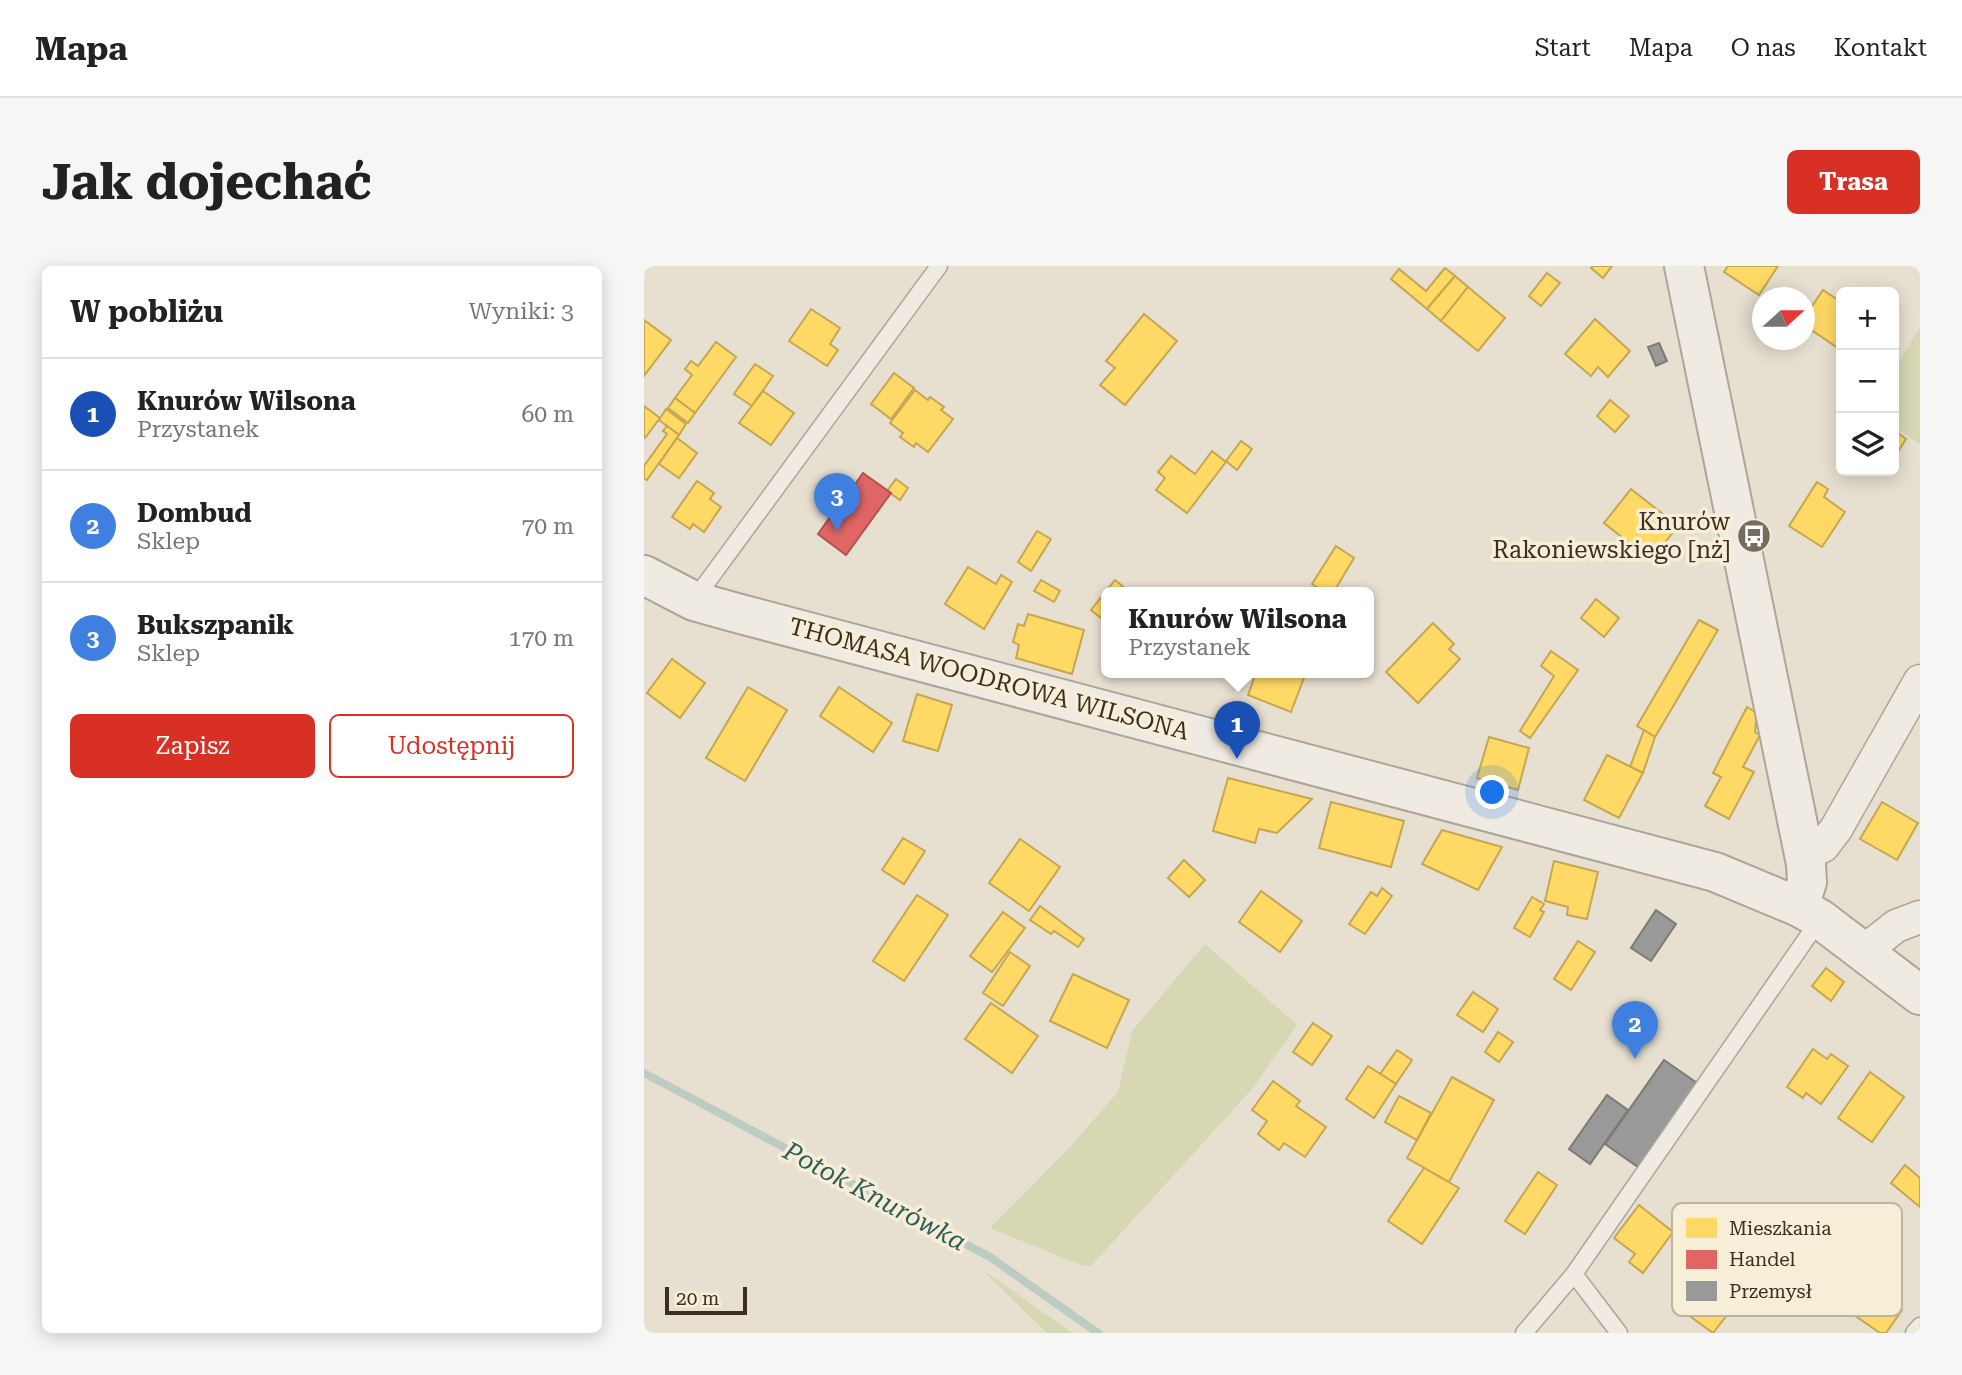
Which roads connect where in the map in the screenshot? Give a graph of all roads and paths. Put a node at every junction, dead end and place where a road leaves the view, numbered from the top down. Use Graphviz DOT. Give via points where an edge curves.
graph roads {
  1 [pos="939,266"];
  2 [pos="1684,266"];
  3 [pos="644,575"];
  4 [pos="694,601"];
  5 [pos="1920,681"];
  6 [pos="1804,854"];
  7 [pos="1809,913"];
  8 [pos="1920,917"];
  9 [pos="1863,952"];
  10 [pos="1920,995"];
  11 [pos="1574,1274"];
  12 [pos="1920,1326"];
  13 [pos="1524,1333"];
  14 [pos="1619,1333"];
  15 [pos="1914,1333"];
  1 -- 4 [label="lane"];
  2 -- 6 [label="street"];
  3 -- 4 [label="street, THOMASA WOODROWA WILSONA"];
  4 -- 7 [label="street, THOMASA WOODROWA WILSONA" via="1715,872"];
  5 -- 6 [label="street" via="1836,829 1823,846"];
  6 -- 7 [label="street"];
  7 -- 9 [label="street, THOMASA WOODROWA WILSONA"];
  7 -- 11 [label="lane"];
  8 -- 9 [label="street" via="1896,926"];
  9 -- 10 [label="street, THOMASA WOODROWA WILSONA"];
  11 -- 13 [label="lane"];
  11 -- 14 [label="lane"];
  12 -- 15 [label="lane"];
}
